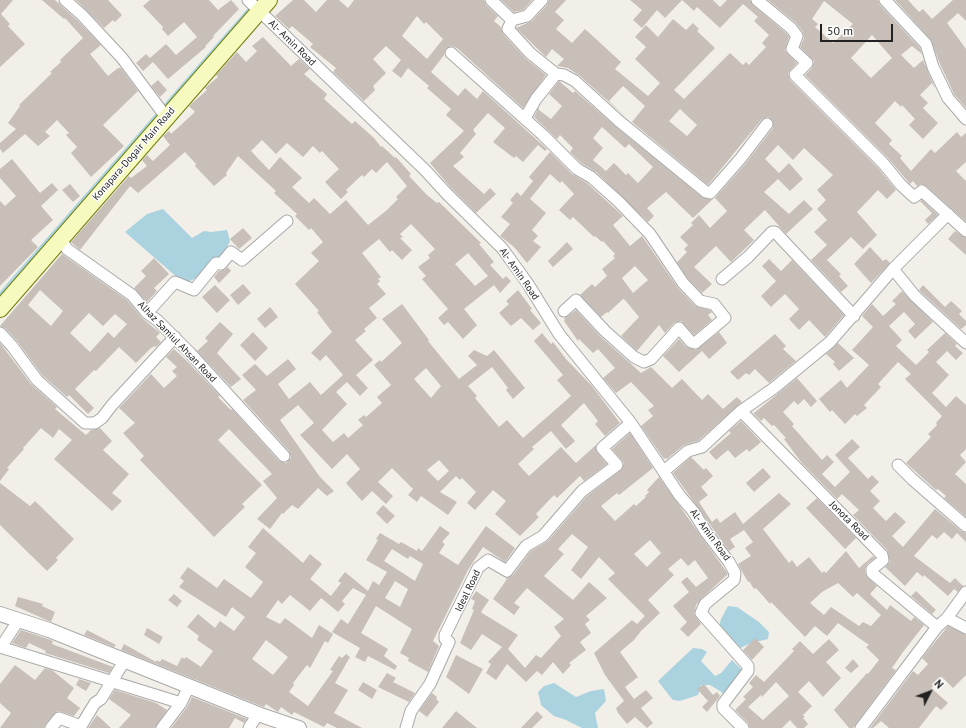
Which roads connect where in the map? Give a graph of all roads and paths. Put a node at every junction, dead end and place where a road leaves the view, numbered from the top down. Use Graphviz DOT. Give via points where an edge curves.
graph roads {
  1 [pos="65,0"];
  2 [pos="491,0"];
  3 [pos="542,0"];
  4 [pos="885,0"];
  5 [pos="764,2"];
  6 [pos="259,4"];
  7 [pos="512,20"];
  8 [pos="451,53"];
  9 [pos="556,74"];
  10 [pos="166,117"];
  11 [pos="525,118"];
  12 [pos="966,119"];
  13 [pos="767,124"];
  14 [pos="948,214"];
  15 [pos="287,221"];
  16 [pos="966,231"];
  17 [pos="61,239"];
  18 [pos="893,269"];
  19 [pos="722,279"];
  20 [pos="0,309"];
  21 [pos="564,311"];
  22 [pos="147,313"];
  23 [pos="854,316"];
  24 [pos="0,333"];
  25 [pos="175,337"];
  26 [pos="966,343"];
  27 [pos="741,411"];
  28 [pos="631,424"];
  29 [pos="284,456"];
  30 [pos="898,465"];
  31 [pos="664,471"];
  32 [pos="966,526"];
  33 [pos="966,592"];
  34 [pos="0,614"];
  35 [pos="948,618"];
  36 [pos="18,621"];
  37 [pos="937,627"];
  38 [pos="966,628"];
  39 [pos="0,647"];
  40 [pos="125,660"];
  41 [pos="113,680"];
  42 [pos="189,686"];
  43 [pos="182,703"];
  44 [pos="258,714"];
  45 [pos="51,728"];
  46 [pos="162,728"];
  47 [pos="250,728"];
  48 [pos="299,728"];
  49 [pos="406,728"];
  50 [pos="743,728"];
  51 [pos="861,728"];
  1 -- 10 [label="street" via="122,58"];
  2 -- 7 [label="street"];
  3 -- 7 [label="street" via="527,16"];
  4 -- 12 [label="street" via="926,44 933,67 948,98"];
  5 -- 14 [label="street" via="797,36 792,49 807,63 795,75 914,197 922,191"];
  6 -- 10 [label="main road, Konapara-Dogair Main Road"];
  6 -- 28 [label="street, Al- Amin Road" via="502,248 559,334"];
  7 -- 9 [label="street" via="508,29 530,53"];
  8 -- 11 [label="street"];
  9 -- 11 [label="street" via="536,98"];
  9 -- 13 [label="street" via="576,81 620,121 710,193"];
  10 -- 17 [label="main road, Konapara-Dogair Main Road"];
  11 -- 21 [label="street" via="577,170 591,177 618,201 650,234 700,301 714,304 725,318 695,343 691,342 679,328 651,359 644,362 634,357 576,300"];
  14 -- 16 [label="street"];
  14 -- 18 [label="street"];
  15 -- 22 [label="street" via="242,260 231,252 221,264 216,263 194,290 174,282"];
  17 -- 20 [label="main road, Konapara-Dogair Main Road"];
  17 -- 22 [label="street, Alhaz Samiul Ahsan Road" via="67,249 132,295"];
  18 -- 23 [label="street"];
  18 -- 26 [label="street" via="915,296"];
  19 -- 23 [label="street" via="775,232"];
  22 -- 25 [label="street, Alhaz Samiul Ahsan Road"];
  23 -- 27 [label="street" via="830,342"];
  24 -- 25 [label="street" via="37,380 85,423 95,423 102,418"];
  25 -- 29 [label="street, Alhaz Samiul Ahsan Road"];
  27 -- 31 [label="street" via="702,447 688,451"];
  27 -- 37 [label="street, Jonota Road" via="882,555 883,560 872,569 872,573"];
  28 -- 31 [label="street, Al- Amin Road"];
  28 -- 49 [label="street, Ideal Road" via="602,448 617,465 582,491 543,536 526,546 507,572 488,560 478,568 445,635 449,642 430,684 411,711"];
  30 -- 32 [label="street"];
  31 -- 50 [label="street, Al- Amin Road" via="730,562 735,573 734,580 705,604 701,613 748,666 748,671 722,704"];
  33 -- 35 [label="street"];
  34 -- 36 [label="street"];
  35 -- 37 [label="street"];
  35 -- 38 [label="street"];
  36 -- 39 [label="street"];
  36 -- 40 [label="street" via="49,630"];
  37 -- 51 [label="street"];
  39 -- 41 [label="street"];
  40 -- 41 [label="street"];
  40 -- 42 [label="street"];
  41 -- 43 [label="street"];
  41 -- 45 [label="street" via="81,726 59,718"];
  42 -- 43 [label="street"];
  42 -- 44 [label="street"];
  43 -- 46 [label="street"];
  44 -- 47 [label="street"];
  44 -- 48 [label="street"];
}
